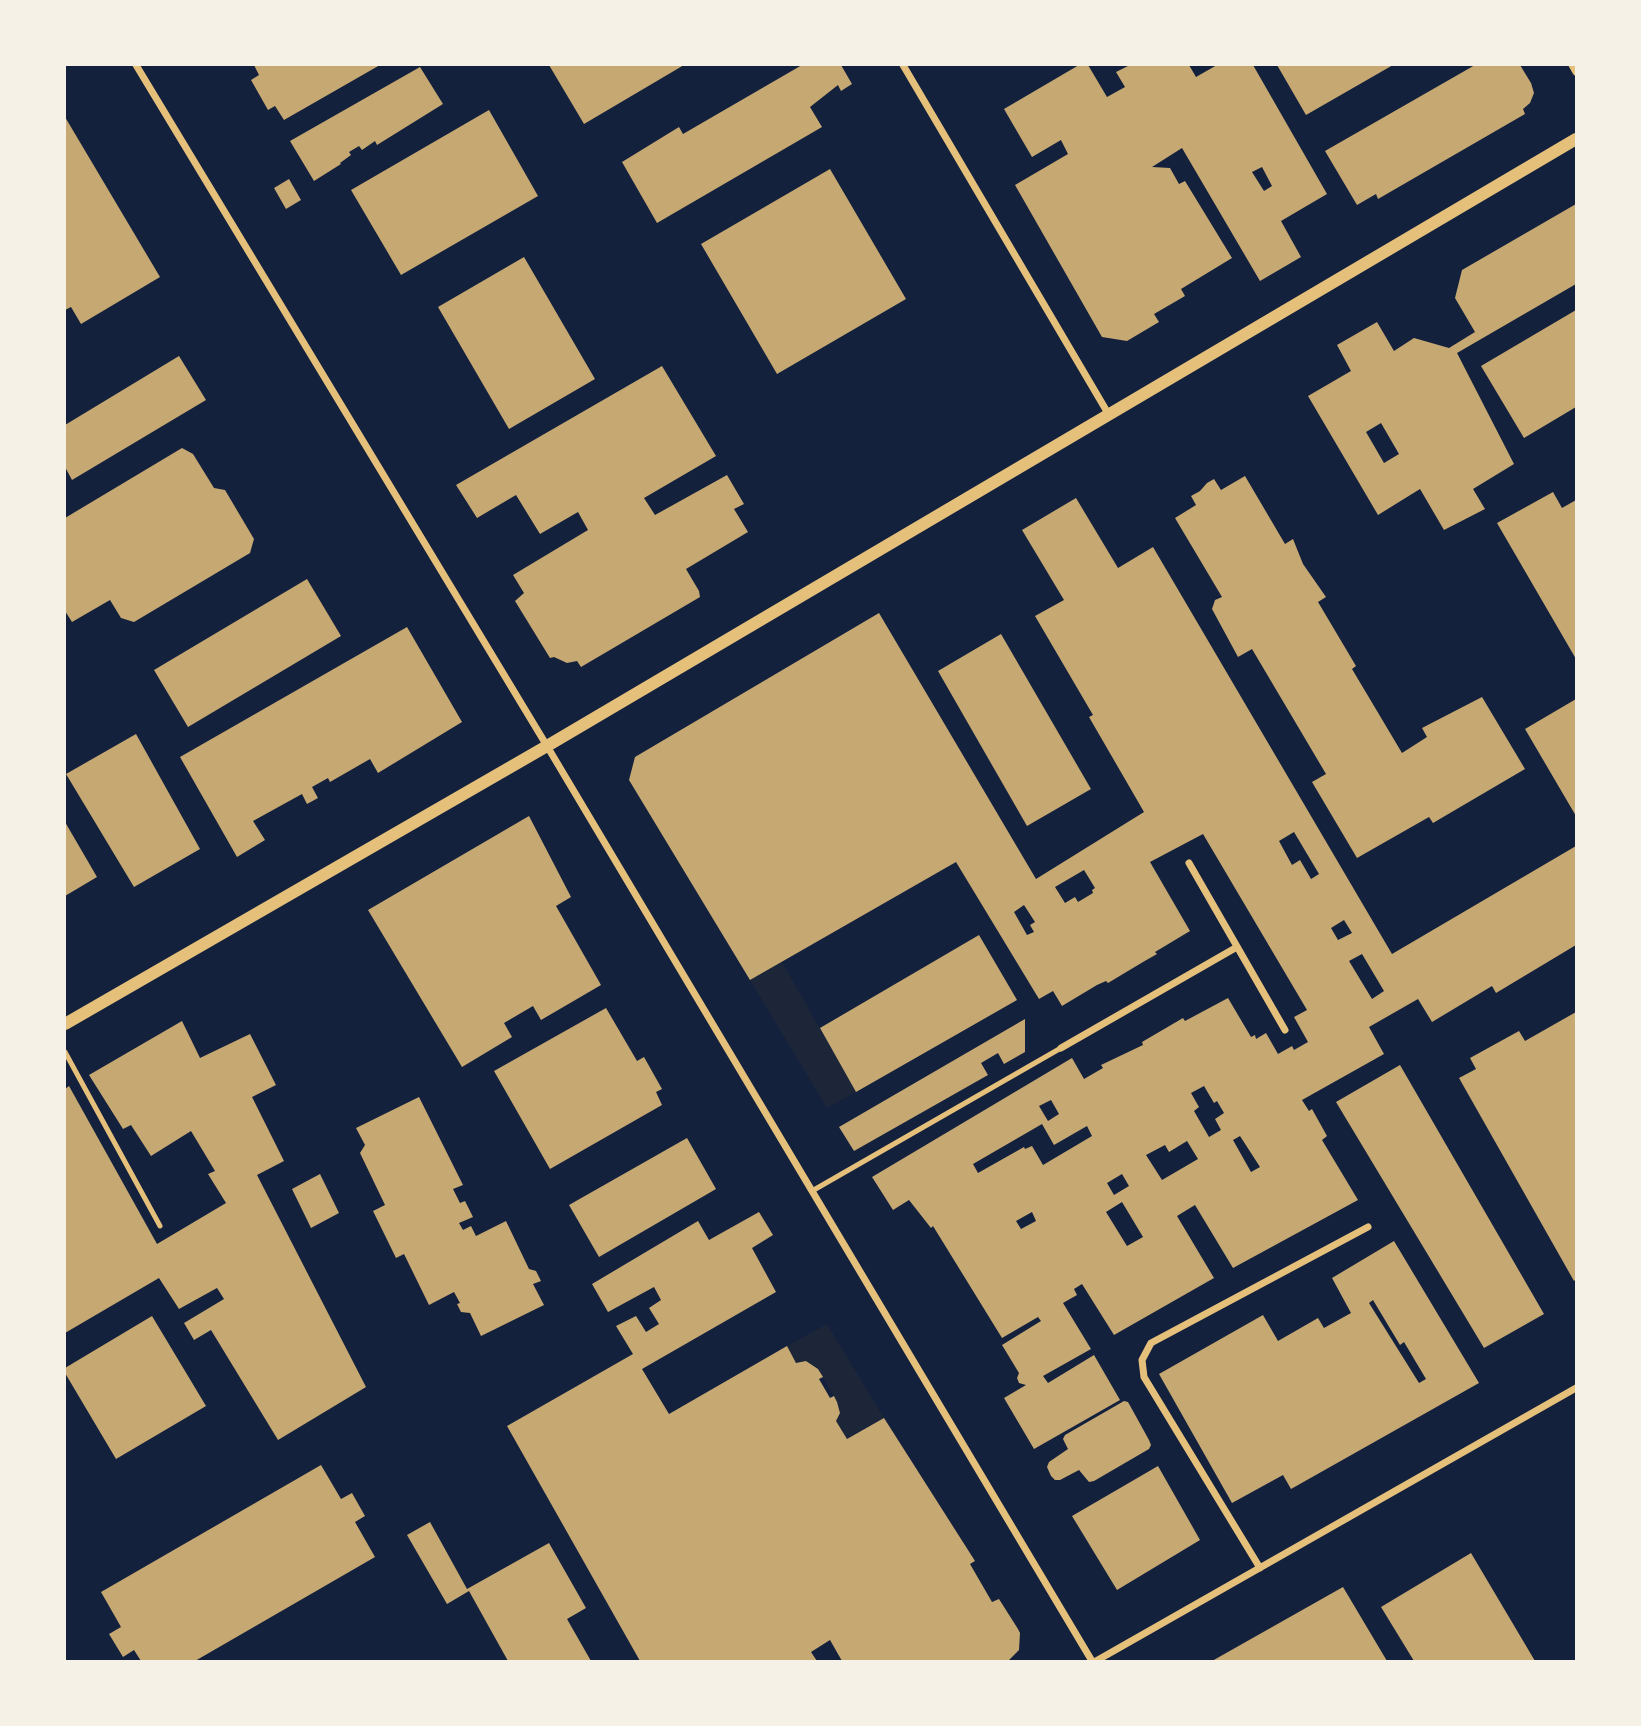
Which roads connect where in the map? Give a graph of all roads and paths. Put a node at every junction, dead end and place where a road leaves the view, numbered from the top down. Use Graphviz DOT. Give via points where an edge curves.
graph roads {
  1 [pos="136,65"];
  2 [pos="903,65"];
  3 [pos="1572,65"];
  4 [pos="1576,72"];
  5 [pos="1576,139"];
  6 [pos="1109,415"];
  7 [pos="547,746"];
  8 [pos="1189,863"];
  9 [pos="1237,947"];
  10 [pos="65,1024"];
  11 [pos="1285,1030"];
  12 [pos="1061,1048"];
  13 [pos="65,1052"];
  14 [pos="812,1191"];
  15 [pos="160,1226"];
  16 [pos="1368,1227"];
  17 [pos="1576,1388"];
  18 [pos="1260,1568"];
  19 [pos="1094,1661"];
  1 -- 7 [label="street"];
  2 -- 6 [label="street"];
  3 -- 4 [label="street"];
  5 -- 6 [label="street"];
  6 -- 7 [label="street"];
  7 -- 10 [label="street"];
  7 -- 14 [label="street"];
  8 -- 9 [label="street"];
  9 -- 11 [label="street"];
  9 -- 12 [label="street"];
  12 -- 14 [label="lane"];
  13 -- 15 [label="lane"];
  14 -- 19 [label="street"];
  16 -- 18 [label="street" via="1151,1343 1142,1360 1144,1377"];
  17 -- 18 [label="street"];
  18 -- 19 [label="street"];
}
